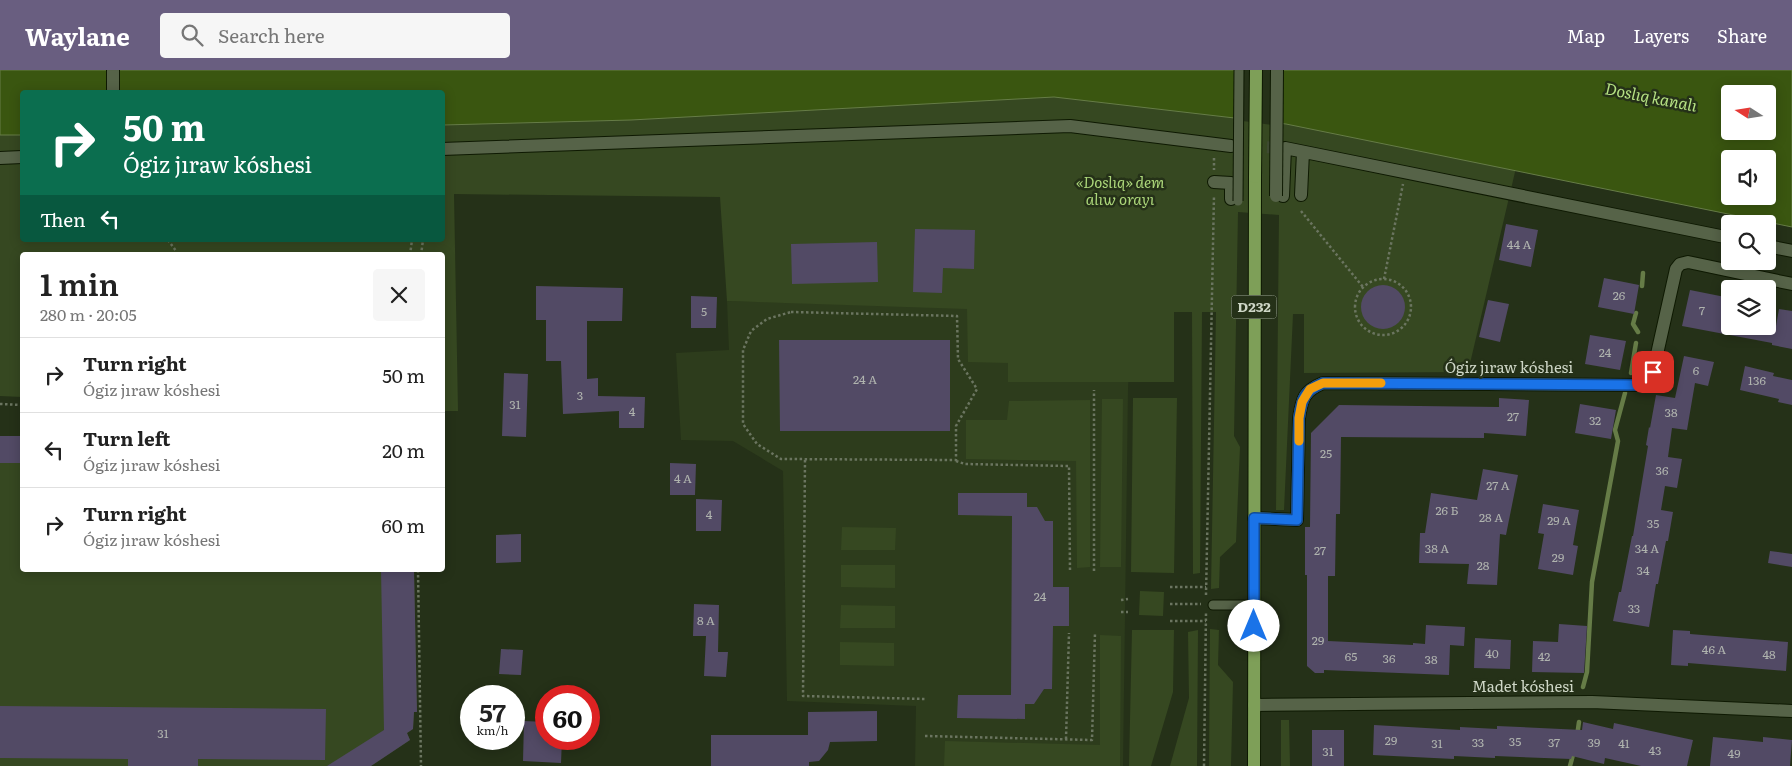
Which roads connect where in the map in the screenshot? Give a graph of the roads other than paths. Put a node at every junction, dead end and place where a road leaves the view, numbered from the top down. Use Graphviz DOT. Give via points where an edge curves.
graph roads {
  1 [pos="113,70"];
  2 [pos="1239,70"];
  3 [pos="1256,70"];
  4 [pos="1277,70"];
  5 [pos="113,90"];
  6 [pos="1231,146"];
  7 [pos="445,149"];
  8 [pos="1303,152"];
  9 [pos="20,157"];
  10 [pos="0,158"];
  11 [pos="1214,182"];
  12 [pos="1301,195"];
  13 [pos="1234,200"];
  14 [pos="1721,236"];
  15 [pos="1776,248"];
  16 [pos="1792,251"];
  17 [pos="1792,284"];
  18 [pos="1254,518"];
  19 [pos="1213,605"];
  20 [pos="1254,606"];
  21 [pos="1254,705"];
  22 [pos="1792,711"];
  23 [pos="1254,766"];
  1 -- 5 [label="street"];
  2 -- 13 [label="lane, bridge"];
  3 -- 18 [label="main road, D232, bridge"];
  4 -- 8 [label="street, bridge" via="1280,196 1284,148"];
  6 -- 7 [label="street" via="1070,126"];
  8 -- 12 [label="street"];
  8 -- 14 [label="street"];
  9 -- 10 [label="street"];
  11 -- 13 [label="street" via="1231,183"];
  15 -- 16 [label="street"];
  17 -- 18 [label="street, Ógiz jıraw kóshesi" via="1688,262 1680,264 1676,269 1653,372 1649,382 1638,385 1323,383 1310,389 1302,402 1297,520"];
  18 -- 20 [label="main road, D232"];
  19 -- 20 [label="lane"];
  20 -- 21 [label="main road, D232"];
  21 -- 22 [label="street, Madet kóshesi" via="1592,702"];
  21 -- 23 [label="main road, D232"];
}
